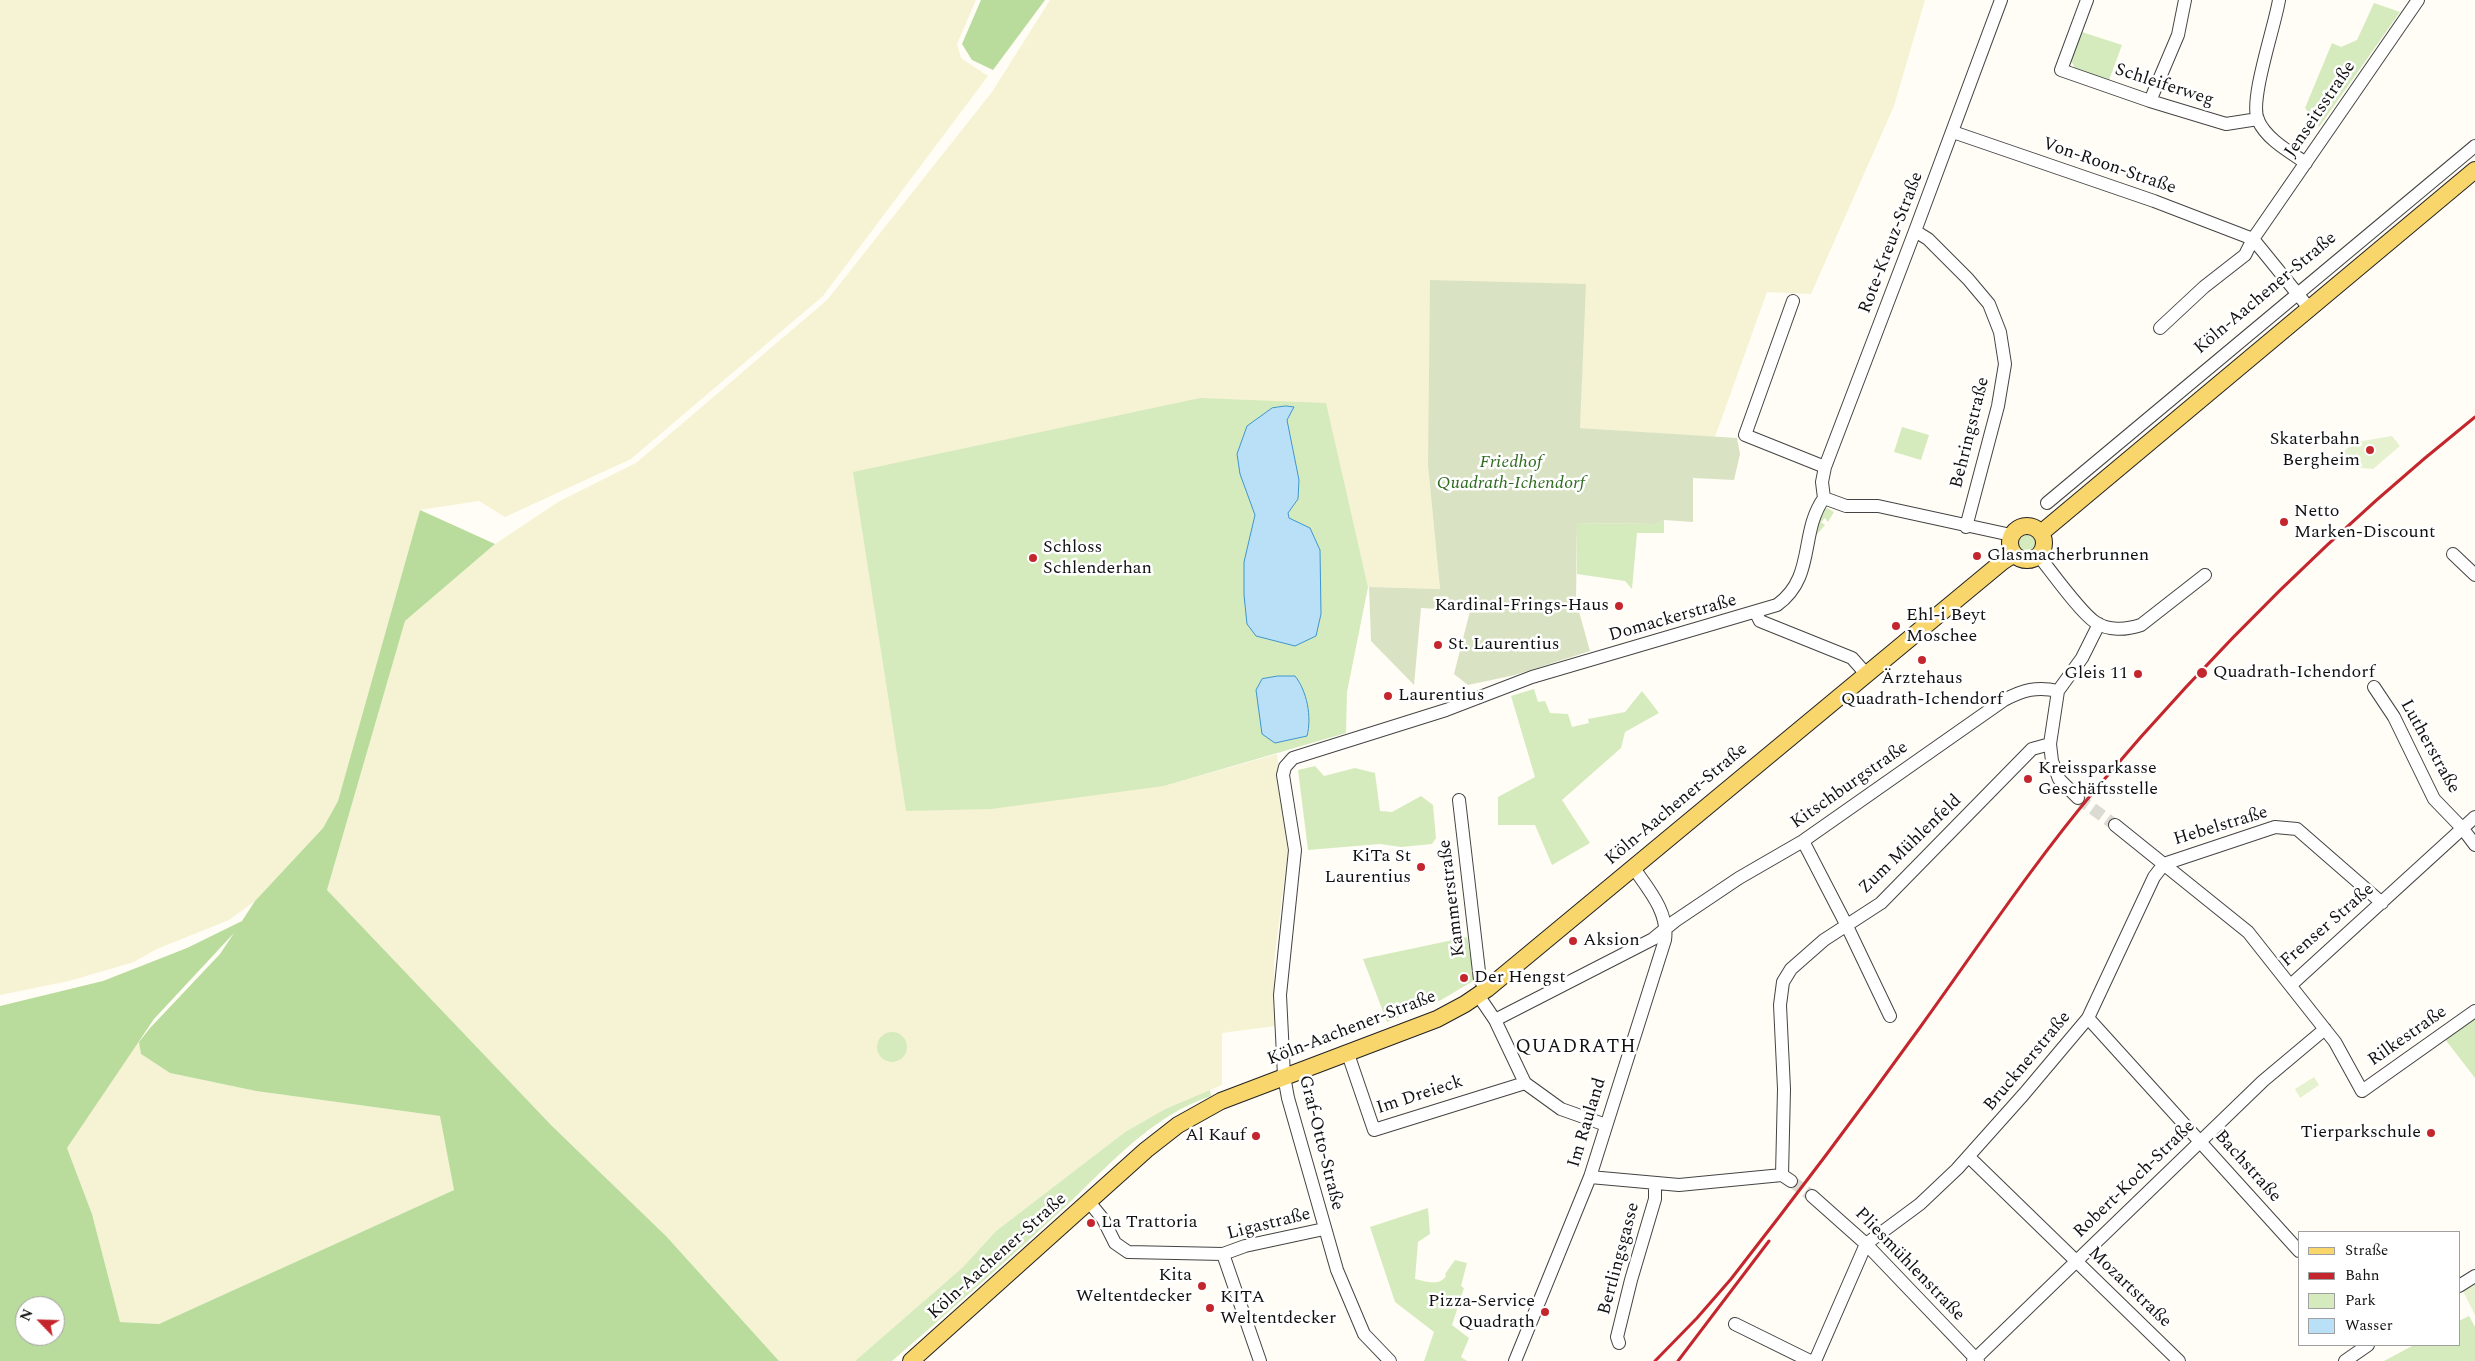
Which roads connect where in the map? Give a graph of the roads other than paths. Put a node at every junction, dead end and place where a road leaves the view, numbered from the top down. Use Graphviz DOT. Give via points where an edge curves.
graph roads {
  1 [pos="2001,0"];
  2 [pos="2087,0"];
  3 [pos="2185,0"];
  4 [pos="2279,0"];
  5 [pos="2418,0"];
  6 [pos="2150,101"];
  7 [pos="2258,119"];
  8 [pos="1952,132"];
  9 [pos="2475,146"];
  10 [pos="2306,163"];
  11 [pos="2475,170"];
  12 [pos="1916,231"];
  13 [pos="2253,239"];
  14 [pos="2297,294"];
  15 [pos="1794,301"];
  16 [pos="2309,308"];
  17 [pos="2160,328"];
  18 [pos="1824,467"];
  19 [pos="2084,473"];
  20 [pos="2089,492"];
  21 [pos="1824,498"];
  22 [pos="2047,503"];
  23 [pos="1966,526"];
  24 [pos="2041,533"];
  25 [pos="2011,535"];
  26 [pos="2014,554"];
  27 [pos="2453,554"];
  28 [pos="2038,555"];
  29 [pos="2204,575"];
  30 [pos="2475,575"];
  31 [pos="1756,612"];
  32 [pos="2099,624"];
  33 [pos="1867,675"];
  34 [pos="2374,687"];
  35 [pos="2058,691"];
  36 [pos="2050,744"];
  37 [pos="1285,767"];
  38 [pos="2078,798"];
  39 [pos="1459,800"];
  40 [pos="2475,817"];
  41 [pos="2115,825"];
  42 [pos="2463,828"];
  43 [pos="1803,841"];
  44 [pos="2475,845"];
  45 [pos="2164,864"];
  46 [pos="1633,867"];
  47 [pos="2382,903"];
  48 [pos="1846,924"];
  49 [pos="1667,928"];
  50 [pos="2292,984"];
  51 [pos="1482,992"];
  52 [pos="2475,1011"];
  53 [pos="1890,1016"];
  54 [pos="2088,1018"];
  55 [pos="1495,1020"];
  56 [pos="2325,1029"];
  57 [pos="1348,1054"];
  58 [pos="1284,1076"];
  59 [pos="1525,1083"];
  60 [pos="1606,1125"];
  61 [pos="2200,1142"];
  62 [pos="1968,1157"];
  63 [pos="1590,1177"];
  64 [pos="1655,1183"];
  65 [pos="1812,1196"];
  66 [pos="1089,1202"];
  67 [pos="1324,1229"];
  68 [pos="1866,1244"];
  69 [pos="2298,1250"];
  70 [pos="1223,1254"];
  71 [pos="2075,1261"];
  72 [pos="2475,1276"];
  73 [pos="2460,1285"];
  74 [pos="1735,1324"];
  75 [pos="1620,1343"];
  76 [pos="2367,1346"];
  77 [pos="1975,1360"];
  78 [pos="911,1361"];
  79 [pos="1260,1361"];
  80 [pos="1390,1361"];
  81 [pos="1515,1361"];
  82 [pos="1810,1361"];
  83 [pos="1815,1361"];
  84 [pos="2179,1361"];
  85 [pos="2345,1361"];
  1 -- 8 [label="street, Rote-Kreuz-Straße"];
  2 -- 6 [label="street, Schleiferweg" via="2061,70"];
  3 -- 6 [label="street" via="2178,35"];
  4 -- 7 [label="street" via="2258,94"];
  5 -- 10 [label="street, Jenseitsstraße"];
  6 -- 7 [label="street, Schleiferweg" via="2226,124"];
  7 -- 10 [label="street" via="2268,134"];
  8 -- 12 [label="street, Rote-Kreuz-Straße"];
  8 -- 13 [label="street, Von-Roon-Straße"];
  9 -- 14 [label="street, Köln-Aachener-Straße"];
  10 -- 13 [label="street, Jenseitsstraße"];
  11 -- 16 [label="main road"];
  12 -- 18 [label="street, Rote-Kreuz-Straße"];
  12 -- 23 [label="street, Behringstraße" via="1968,279 1989,304 2000,332 2005,364 1998,406"];
  13 -- 14 [label="street"];
  13 -- 17 [label="street" via="2245,255"];
  14 -- 16 [label="street"];
  14 -- 19 [label="street, Köln-Aachener-Straße"];
  15 -- 18 [label="street" via="1744,435"];
  16 -- 20 [label="main road"];
  18 -- 21 [label="street, Rote-Kreuz-Straße"];
  19 -- 20 [label="street"];
  19 -- 22 [label="street, Köln-Aachener-Straße"];
  20 -- 24 [label="main road"];
  21 -- 23 [label="street" via="1846,506 1878,506"];
  21 -- 31 [label="street, Domackerstraße" via="1813,516 1804,568 1797,583 1777,605"];
  23 -- 25 [label="street"];
  24 -- 25 [label="main road" via="2028,526 2018,528"];
  24 -- 28 [label="main road" via="2044,542"];
  25 -- 26 [label="main road" via="2010,546"];
  26 -- 28 [label="main road" via="2023,560"];
  26 -- 33 [label="main road, Köln-Aachener-Straße"];
  27 -- 30 [label="street"];
  28 -- 32 [label="street" via="2089,617"];
  29 -- 32 [label="street" via="2140,625 2124,629"];
  31 -- 33 [label="street" via="1760,621 1852,658"];
  31 -- 37 [label="street, Domackerstraße" via="1532,677 1446,710 1293,758"];
  32 -- 35 [label="street" via="2082,658"];
  33 -- 46 [label="main road, Köln-Aachener-Straße"];
  34 -- 42 [label="street, Lutherstraße" via="2394,717 2434,799"];
  35 -- 36 [label="street"];
  35 -- 43 [label="street, Kitschburgstraße" via="2038,687 2025,689 2004,700"];
  36 -- 38 [label="street" via="2059,779"];
  36 -- 48 [label="street, Zum Mühlenfeld" via="2032,749 1882,903"];
  37 -- 58 [label="street, Graf-Otto-Straße" via="1283,775 1295,850 1280,995"];
  39 -- 51 [label="street, Kammerstraße"];
  40 -- 42 [label="street, Frenser Straße"];
  41 -- 45 [label="street, Frenser Straße"];
  42 -- 44 [label="street, Lutherstraße"];
  42 -- 47 [label="street, Frenser Straße"];
  43 -- 48 [label="street"];
  43 -- 49 [label="street, Kitschburgstraße" via="1739,878"];
  45 -- 47 [label="street, Hebelstraße" via="2275,827 2287,827 2296,829"];
  45 -- 50 [label="street, Frenser Straße" via="2248,932"];
  45 -- 54 [label="street, Brucknerstraße" via="2154,877"];
  46 -- 49 [label="street" via="1658,903"];
  46 -- 51 [label="main road, Köln-Aachener-Straße"];
  47 -- 50 [label="street, Frenser Straße"];
  48 -- 53 [label="street"];
  48 -- 64 [label="street, Zum Mühlenfeld" via="1791,969 1783,982 1780,1006 1787,1178 1680,1185"];
  49 -- 55 [label="street, Kitschburgstraße" via="1653,939"];
  49 -- 60 [label="street, Im Rauland"];
  50 -- 56 [label="street"];
  51 -- 55 [label="street, Kammerstraße"];
  51 -- 57 [label="main road, Köln-Aachener-Straße" via="1437,1019"];
  52 -- 56 [label="street, Rilkestraße" via="2362,1092"];
  54 -- 61 [label="street, Bachstraße"];
  54 -- 62 [label="street, Brucknerstraße"];
  55 -- 59 [label="street, Kammerstraße"];
  56 -- 61 [label="street, Robert-Koch-Straße" via="2263,1081"];
  57 -- 58 [label="main road, Köln-Aachener-Straße"];
  57 -- 59 [label="street, Im Dreieck" via="1374,1130"];
  58 -- 66 [label="main road, Köln-Aachener-Straße" via="1221,1101 1178,1125"];
  58 -- 67 [label="street, Graf-Otto-Straße"];
  59 -- 60 [label="street, Kammerstraße" via="1561,1109"];
  60 -- 63 [label="street, Im Rauland"];
  61 -- 69 [label="street, Bachstraße"];
  61 -- 71 [label="street, Robert-Koch-Straße"];
  62 -- 68 [label="street, Brucknerstraße" via="1920,1204"];
  62 -- 71 [label="street, Mozartstraße"];
  63 -- 64 [label="street"];
  63 -- 81 [label="street, Im Rauland"];
  64 -- 75 [label="street, Bertlingsgasse" via="1655,1199 1617,1337"];
  65 -- 68 [label="street, Pliesmühlenstraße"];
  66 -- 70 [label="street" via="1103,1219 1115,1243 1128,1252"];
  66 -- 78 [label="main road, Köln-Aachener-Straße"];
  67 -- 70 [label="street, Ligastraße" via="1244,1246"];
  67 -- 80 [label="street, Graf-Otto-Straße" via="1364,1334"];
  68 -- 77 [label="street, Pliesmühlenstraße"];
  68 -- 83 [label="street"];
  70 -- 79 [label="street"];
  71 -- 77 [label="street, Robert-Koch-Straße"];
  71 -- 84 [label="street, Mozartstraße"];
  72 -- 73 [label="street"];
  74 -- 82 [label="street"];
  76 -- 85 [label="street"];
}
